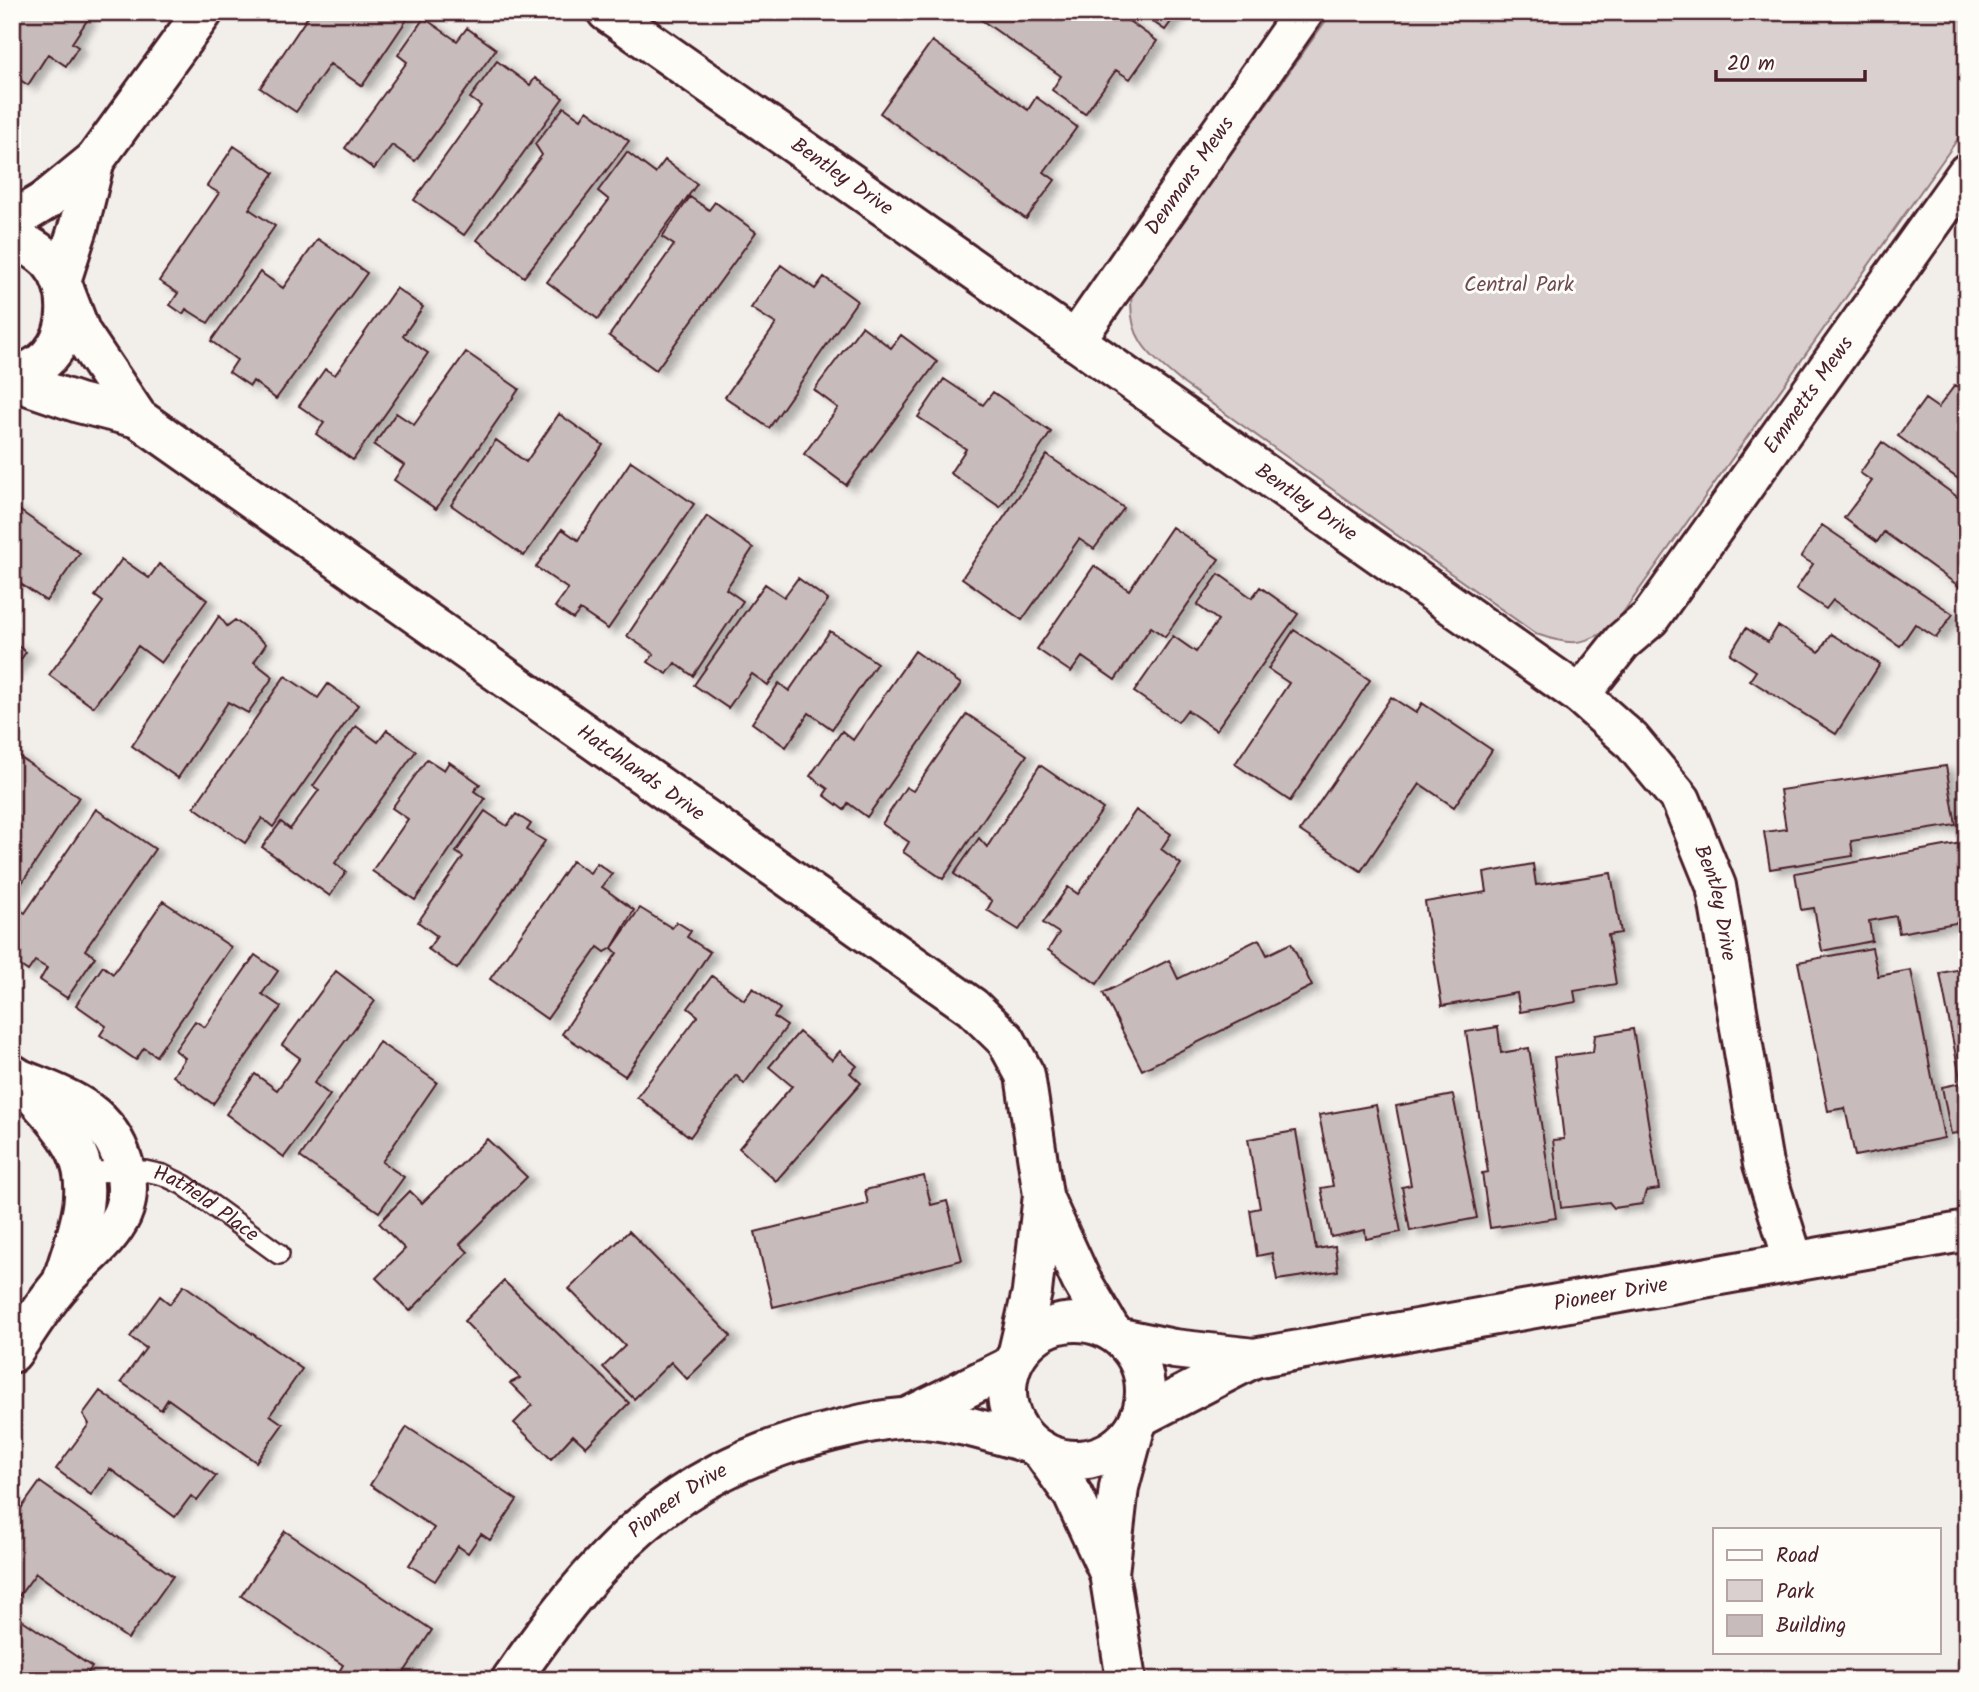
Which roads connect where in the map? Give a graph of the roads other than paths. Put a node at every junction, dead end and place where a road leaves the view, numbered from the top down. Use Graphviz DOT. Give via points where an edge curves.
graph roads {
  1 [pos="203,12"];
  2 [pos="607,12"];
  3 [pos="1304,12"];
  4 [pos="95,160"];
  5 [pos="1967,173"];
  6 [pos="12,221"];
  7 [pos="12,238"];
  8 [pos="63,285"];
  9 [pos="1075,341"];
  10 [pos="12,379"];
  11 [pos="138,418"];
  12 [pos="1591,704"];
  13 [pos="16,1077"];
  14 [pos="126,1171"];
  15 [pos="84,1172"];
  16 [pos="1043,1195"];
  17 [pos="1967,1231"];
  18 [pos="279,1254"];
  19 [pos="1777,1264"];
  20 [pos="61,1284"];
  21 [pos="1116,1335"];
  22 [pos="12,1353"];
  23 [pos="1254,1358"];
  24 [pos="1014,1359"];
  25 [pos="906,1418"];
  26 [pos="1137,1423"];
  27 [pos="1036,1447"];
  28 [pos="1109,1573"];
  29 [pos="510,1680"];
  30 [pos="1126,1680"];
  1 -- 4 [label="street"];
  2 -- 9 [label="street, Bentley Drive"];
  3 -- 9 [label="street, Denmans Mews"];
  4 -- 6 [label="street"];
  4 -- 8 [label="street"];
  5 -- 12 [label="street, Emmetts Mews" via="1650,618 1637,652"];
  7 -- 8 [label="street, Hatchlands Drive" via="32,246 49,261"];
  8 -- 10 [label="street" via="66,312 61,335 49,356"];
  8 -- 11 [label="street, Hatchlands Drive" via="81,333"];
  9 -- 12 [label="street, Bentley Drive"];
  10 -- 11 [label="street, Hatchlands Drive"];
  11 -- 16 [label="street, Hatchlands Drive" via="972,1007 1006,1040 1025,1075"];
  12 -- 19 [label="street, Bentley Drive" via="1631,740 1681,800 1716,886"];
  13 -- 14 [label="street, Hatfield Place" via="76,1102 104,1124 117,1143"];
  13 -- 15 [label="street, Hatfield Place" via="76,1150"];
  14 -- 15 [label="lane, Hatfield Place"];
  14 -- 18 [label="lane, Hatfield Place" via="163,1175 184,1185"];
  14 -- 20 [label="street, Hatfield Place" via="123,1213 107,1237"];
  15 -- 20 [label="street, Hatfield Place" via="82,1218"];
  16 -- 21 [label="street, Hatchlands Drive" via="1081,1280"];
  16 -- 24 [label="street, Hatchlands Drive" via="1032,1292"];
  17 -- 19 [label="street, Pioneer Drive"];
  19 -- 23 [label="street, Pioneer Drive"];
  20 -- 22 [label="street, Hatfield Place"];
  21 -- 23 [label="street, Pioneer Drive" via="1174,1349"];
  21 -- 24 [label="street" via="1092,1324 1050,1326"];
  21 -- 26 [label="street" via="1141,1366 1144,1401"];
  23 -- 26 [label="street, Pioneer Drive"];
  24 -- 25 [label="street, Pioneer Drive"];
  24 -- 27 [label="street" via="1007,1399 1011,1416"];
  25 -- 27 [label="street, Pioneer Drive" via="969,1427"];
  25 -- 29 [label="street, Pioneer Drive" via="779,1445 730,1466 677,1497 605,1558"];
  26 -- 27 [label="street" via="1121,1444 1082,1460 1061,1458"];
  26 -- 28 [label="street" via="1119,1487"];
  27 -- 28 [label="street" via="1073,1495"];
  28 -- 30 [label="street"];
}
